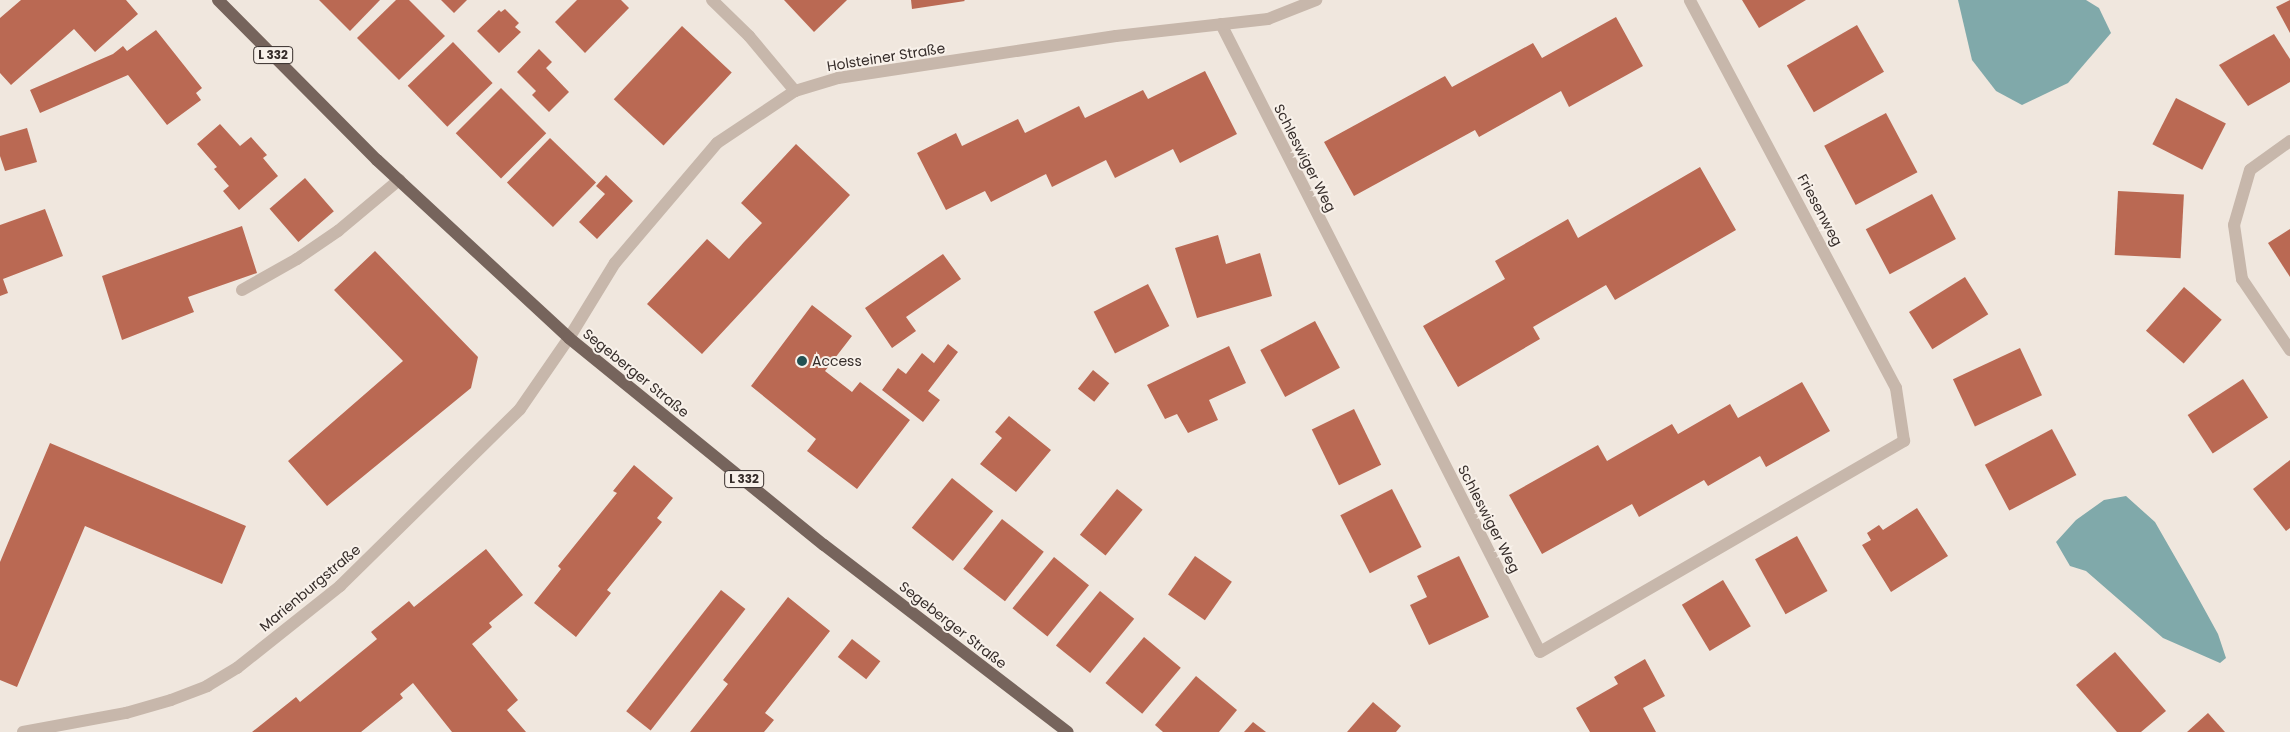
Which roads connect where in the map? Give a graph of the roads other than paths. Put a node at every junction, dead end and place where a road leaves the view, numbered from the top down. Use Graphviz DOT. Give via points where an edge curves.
graph roads {
  1 [pos="218,0"];
  2 [pos="712,0"];
  3 [pos="1316,0"];
  4 [pos="1690,0"];
  5 [pos="1220,24"];
  6 [pos="795,91"];
  7 [pos="2290,141"];
  8 [pos="399,180"];
  9 [pos="242,290"];
  10 [pos="569,338"];
  11 [pos="2290,350"];
  12 [pos="1904,441"];
  13 [pos="28,731"];
  14 [pos="1068,732"];
  1 -- 8 [label="main road, Segeberger Straße / L 332"];
  2 -- 6 [label="street" via="749,36"];
  3 -- 5 [label="street, Holsteiner Straße" via="1268,19"];
  4 -- 12 [label="street, Friesenweg" via="1896,388"];
  5 -- 6 [label="street, Holsteiner Straße" via="1116,36 838,78"];
  5 -- 12 [label="street, Schleswiger Weg" via="1540,652"];
  6 -- 10 [label="street, Holsteiner Straße" via="718,143 615,262"];
  7 -- 11 [label="street" via="2250,170 2234,225 2242,279"];
  8 -- 9 [label="street" via="298,259"];
  8 -- 10 [label="main road, Segeberger Straße / L 332"];
  10 -- 13 [label="street, Marienburgstraße" via="520,409 340,586 237,668 208,686 171,700 126,713"];
  10 -- 14 [label="main road, Segeberger Straße / L 332" via="824,545"];
}
